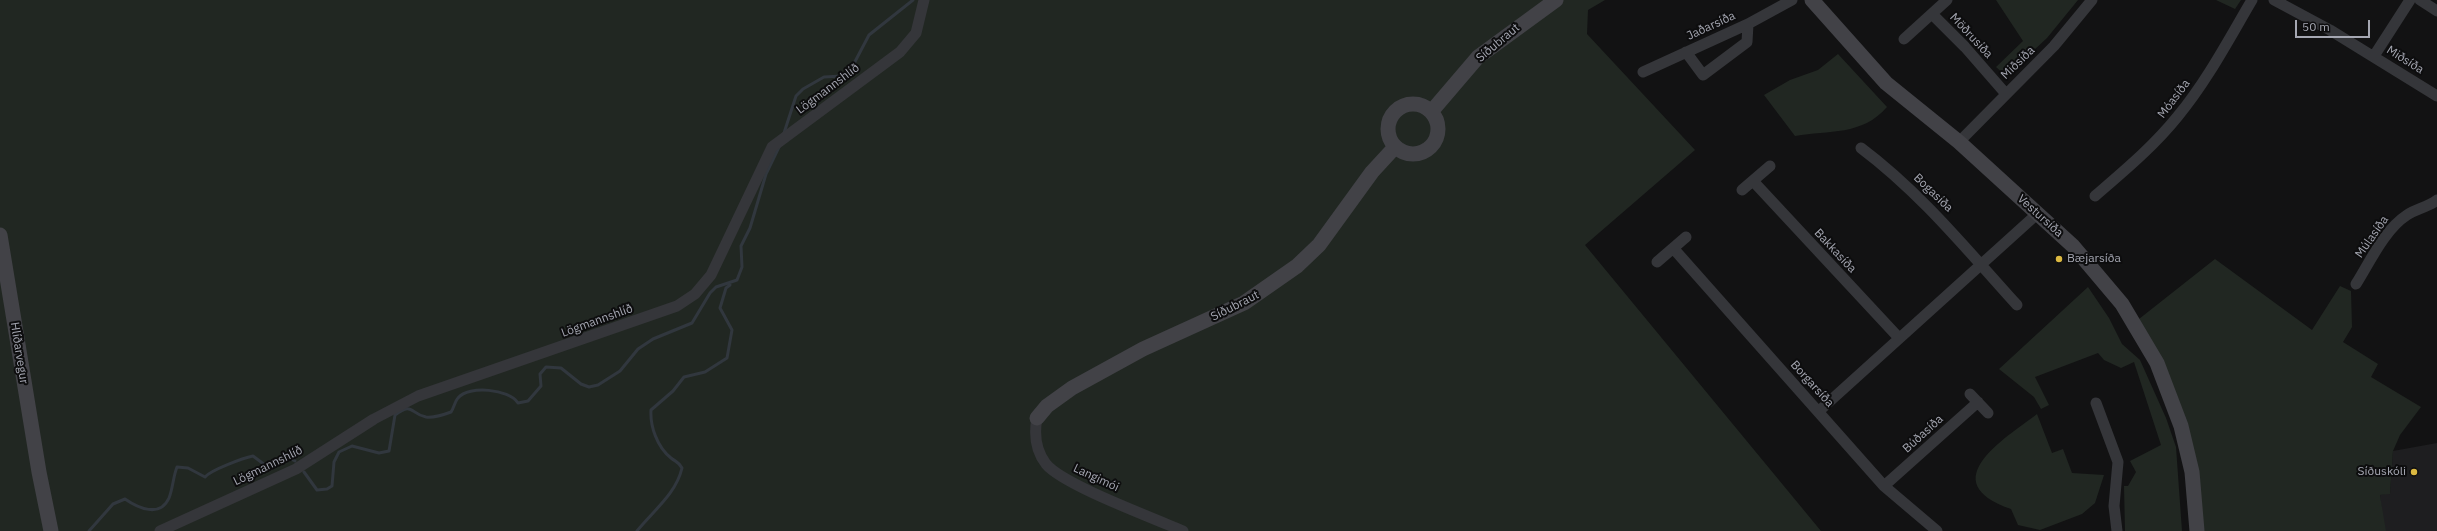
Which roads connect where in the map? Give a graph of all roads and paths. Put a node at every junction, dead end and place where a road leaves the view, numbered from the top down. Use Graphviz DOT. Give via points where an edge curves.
graph roads {
  1 [pos="924,0"];
  2 [pos="1556,0"];
  3 [pos="1792,0"];
  4 [pos="1812,0"];
  5 [pos="1947,0"];
  6 [pos="2092,0"];
  7 [pos="2252,0"];
  8 [pos="2274,0"];
  9 [pos="2410,0"];
  10 [pos="2420,0"];
  11 [pos="2437,11"];
  12 [pos="1932,14"];
  13 [pos="1748,24"];
  14 [pos="1904,38"];
  15 [pos="1686,52"];
  16 [pos="2374,56"];
  17 [pos="1643,72"];
  18 [pos="2006,94"];
  19 [pos="2437,96"];
  20 [pos="1431,112"];
  21 [pos="1959,142"];
  22 [pos="1395,147"];
  23 [pos="1861,148"];
  24 [pos="1770,166"];
  25 [pos="1753,181"];
  26 [pos="1742,190"];
  27 [pos="2095,196"];
  28 [pos="2437,200"];
  29 [pos="2037,214"];
  30 [pos="0,235"];
  31 [pos="1686,237"];
  32 [pos="1673,248"];
  33 [pos="1657,262"];
  34 [pos="1980,264"];
  35 [pos="2356,284"];
  36 [pos="2017,305"];
  37 [pos="1899,338"];
  38 [pos="1970,394"];
  39 [pos="1978,402"];
  40 [pos="2096,403"];
  41 [pos="1818,411"];
  42 [pos="1988,413"];
  43 [pos="1037,418"];
  44 [pos="1884,486"];
  45 [pos="51,531"];
  46 [pos="160,531"];
  47 [pos="1183,531"];
  48 [pos="1937,531"];
  49 [pos="2117,531"];
  50 [pos="2197,531"];
  1 -- 46 [label="street, Lögmannshlíð" via="916,33 900,52 772,147 711,274 695,294 676,306 615,329 418,396 374,419 296,469"];
  2 -- 20 [label="street, Síðubraut" via="1478,57"];
  3 -- 13 [label="street, Jaðarsíða"];
  4 -- 21 [label="street, Vestursíða" via="1886,83"];
  5 -- 12 [label="street"];
  6 -- 18 [label="street, Miðsíða" via="2070,30"];
  7 -- 27 [label="street, Móasíða" via="2179,115 2141,156"];
  8 -- 16 [label="street, Miðsíða"];
  9 -- 16 [label="street"];
  10 -- 11 [label="street"];
  12 -- 14 [label="street"];
  12 -- 18 [label="street, Möðrusíða"];
  13 -- 15 [label="street, Jaðarsíða"];
  13 -- 15 [label="street, Jaðarsíða" via="1747,42 1703,75"];
  15 -- 17 [label="street, Jaðarsíða"];
  16 -- 19 [label="street, Miðsíða"];
  18 -- 21 [label="street, Miðsíða"];
  20 -- 22 [label="street" via="1438,130 1437,137 1429,148 1413,155 1405,154"];
  20 -- 22 [label="street" via="1420,105 1411,104 1395,111 1388,126 1388,135"];
  21 -- 29 [label="street, Vestursíða"];
  22 -- 43 [label="street, Síðubraut" via="1372,172 1319,244 1298,266 1244,303 1143,349 1078,385 1047,406"];
  23 -- 34 [label="street, Bogasíða" via="1917,194"];
  24 -- 25 [label="street"];
  25 -- 26 [label="street"];
  25 -- 37 [label="street, Bakkasíða"];
  28 -- 35 [label="street, Múlasíða" via="2406,215 2397,223 2379,246"];
  29 -- 34 [label="street"];
  29 -- 50 [label="street, Vestursíða" via="2073,246 2106,284 2136,325 2157,363 2174,403 2188,449"];
  30 -- 45 [label="street, Hlíðarvegur"];
  31 -- 32 [label="street"];
  32 -- 33 [label="street"];
  32 -- 41 [label="street, Borgarsíða"];
  34 -- 36 [label="street"];
  34 -- 37 [label="street"];
  37 -- 41 [label="street"];
  38 -- 39 [label="street"];
  39 -- 42 [label="street"];
  39 -- 44 [label="street, Búðasíða"];
  40 -- 49 [label="street" via="2118,462 2114,506"];
  41 -- 44 [label="street, Borgarsíða"];
  43 -- 47 [label="street, Langimói" via="1037,446 1046,464 1055,472 1080,486"];
  44 -- 48 [label="street, Borgarsíða"];
}
